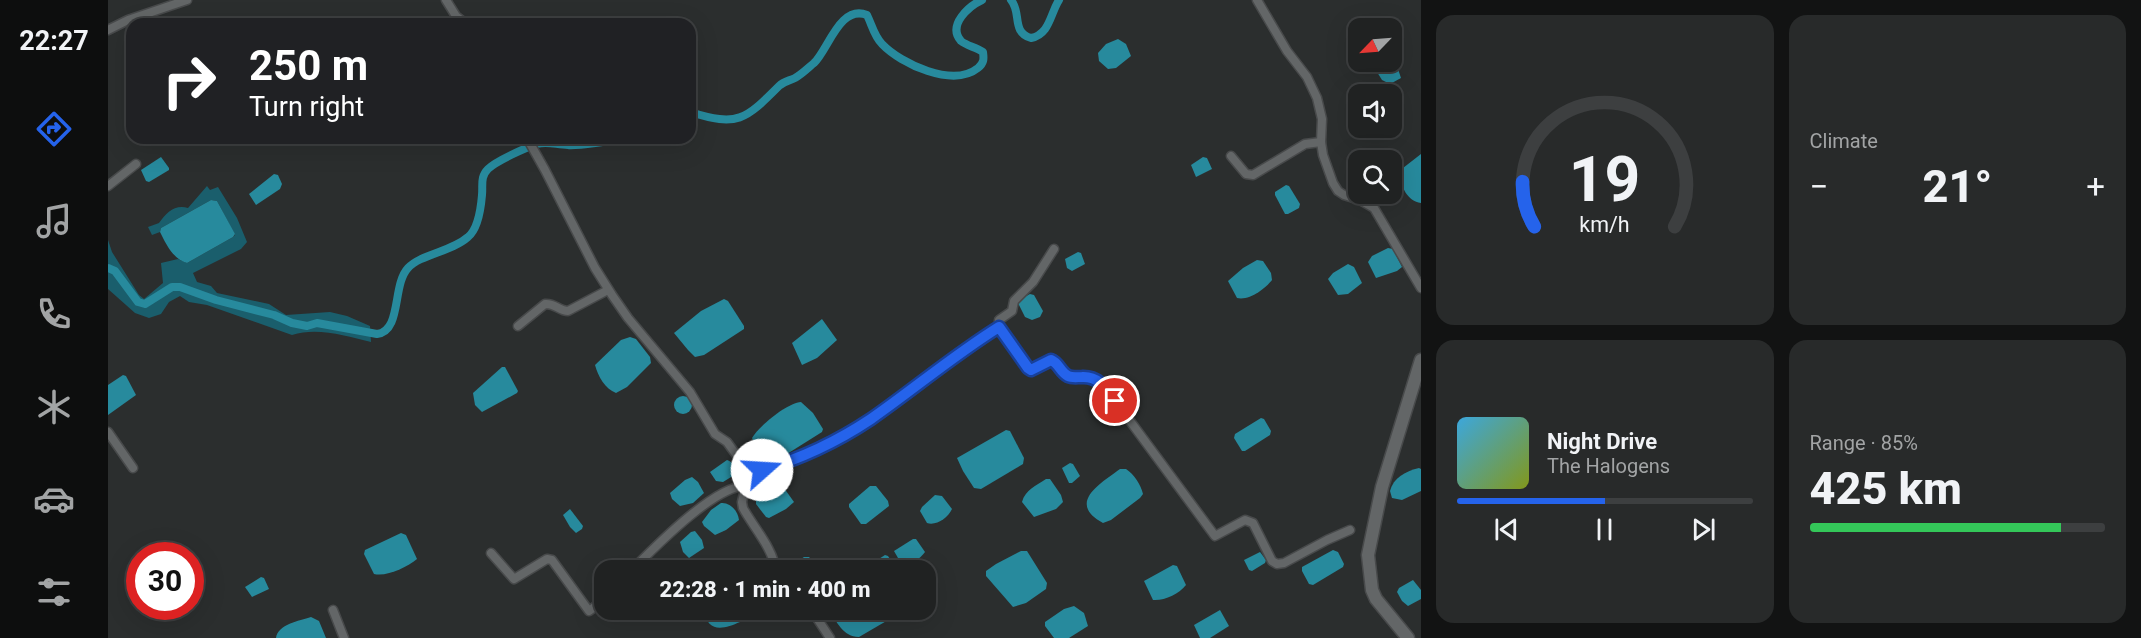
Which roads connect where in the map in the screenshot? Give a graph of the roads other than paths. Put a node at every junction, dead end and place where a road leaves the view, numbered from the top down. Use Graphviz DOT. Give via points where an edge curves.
graph roads {
  1 [pos="187,0"];
  2 [pos="446,0"];
  3 [pos="1257,0"];
  4 [pos="134,18"];
  5 [pos="458,18"];
  6 [pos="126,21"];
  7 [pos="108,30"];
  8 [pos="1321,141"];
  9 [pos="529,144"];
  10 [pos="1231,156"];
  11 [pos="136,164"];
  12 [pos="108,186"];
  13 [pos="1054,249"];
  14 [pos="1421,288"];
  15 [pos="609,290"];
  16 [pos="518,326"];
  17 [pos="999,327"];
  18 [pos="1421,360"];
  19 [pos="108,432"];
  20 [pos="133,468"];
  21 [pos="748,475"];
  22 [pos="746,486"];
  23 [pos="1350,530"];
  24 [pos="491,553"];
  25 [pos="642,560"];
  26 [pos="774,560"];
  27 [pos="594,607"];
  28 [pos="333,610"];
  29 [pos="818,620"];
  30 [pos="828,635"];
  31 [pos="344,638"];
  32 [pos="817,638"];
  33 [pos="1408,638"];
  1 -- 4 [label="street"];
  2 -- 5 [label="street"];
  3 -- 8 [label="street" via="1312,86 1320,108"];
  6 -- 7 [label="street"];
  8 -- 10 [label="street" via="1305,144 1253,175 1246,174"];
  8 -- 14 [label="street" via="1328,171 1338,191 1374,208"];
  9 -- 15 [label="street"];
  11 -- 12 [label="street"];
  13 -- 17 [label="street" via="1033,282 1014,302 1012,311 999,320"];
  15 -- 16 [label="street" via="568,311 545,304"];
  15 -- 21 [label="street" via="694,397 715,434 735,450"];
  17 -- 21 [label="street" via="868,420 803,456"];
  17 -- 23 [label="street" via="1028,368 1051,360 1070,377 1089,376 1102,384 1215,536 1248,520 1277,564"];
  18 -- 33 [label="main road" via="1382,487 1368,555 1376,599"];
  19 -- 20 [label="street"];
  21 -- 22 [label="street"];
  22 -- 25 [label="street" via="735,487 708,503"];
  22 -- 26 [label="street" via="743,508"];
  24 -- 27 [label="street" via="514,579 552,560 589,611"];
  28 -- 31 [label="street"];
  29 -- 30 [label="street"];
  30 -- 32 [label="street"];
}
